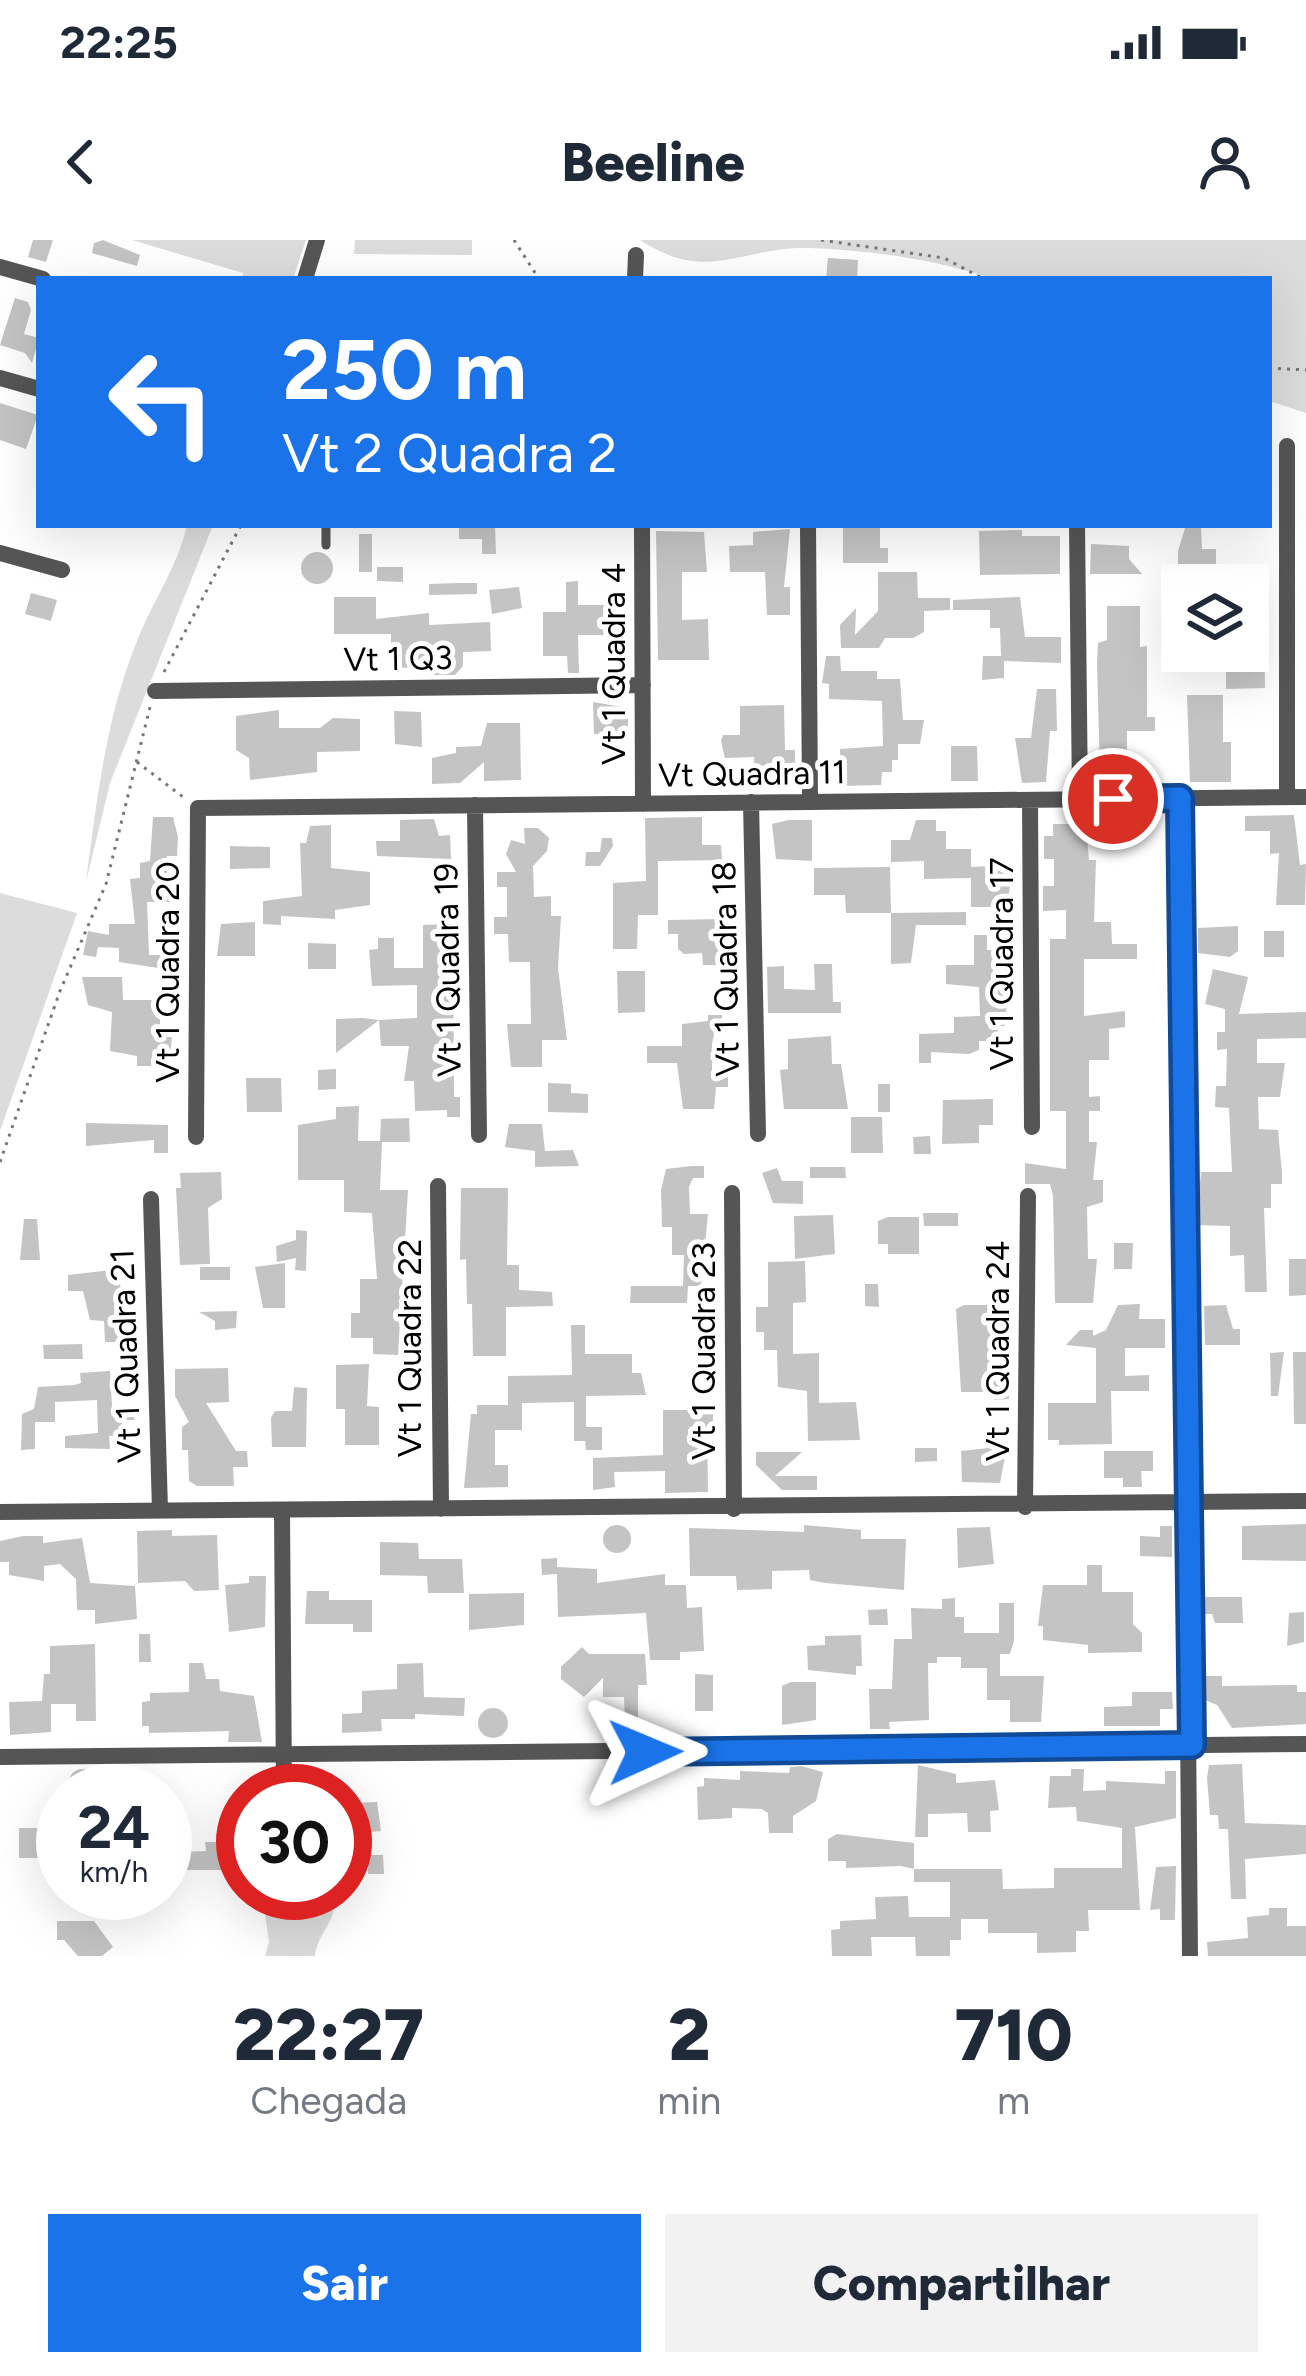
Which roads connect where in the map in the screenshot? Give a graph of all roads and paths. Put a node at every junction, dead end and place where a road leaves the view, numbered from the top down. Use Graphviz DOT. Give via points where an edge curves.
graph roads {
  1 [pos="317,240"];
  2 [pos="514,240"];
  3 [pos="821,240"];
  4 [pos="636,255"];
  5 [pos="0,267"];
  6 [pos="306,276"];
  7 [pos="537,276"];
  8 [pos="635,276"];
  9 [pos="978,276"];
  10 [pos="36,277"];
  11 [pos="1272,368"];
  12 [pos="1306,370"];
  13 [pos="0,378"];
  14 [pos="36,388"];
  15 [pos="1287,446"];
  16 [pos="239,528"];
  17 [pos="326,528"];
  18 [pos="642,528"];
  19 [pos="808,528"];
  20 [pos="1077,528"];
  21 [pos="326,545"];
  22 [pos="0,553"];
  23 [pos="62,570"];
  24 [pos="643,685"];
  25 [pos="154,691"];
  26 [pos="136,761"];
  27 [pos="1296,797"];
  28 [pos="1180,798"];
  29 [pos="1080,799"];
  30 [pos="1030,800"];
  31 [pos="751,802"];
  32 [pos="810,802"];
  33 [pos="643,804"];
  34 [pos="475,806"];
  35 [pos="198,808"];
  36 [pos="1032,1127"];
  37 [pos="758,1134"];
  38 [pos="479,1135"];
  39 [pos="196,1137"];
  40 [pos="0,1162"];
  41 [pos="438,1186"];
  42 [pos="733,1193"];
  43 [pos="1028,1196"];
  44 [pos="151,1199"];
  45 [pos="1306,1501"];
  46 [pos="1189,1503"];
  47 [pos="1025,1507"];
  48 [pos="440,1509"];
  49 [pos="734,1509"];
  50 [pos="160,1510"];
  51 [pos="282,1511"];
  52 [pos="0,1512"];
  53 [pos="1306,1744"];
  54 [pos="1192,1745"];
  55 [pos="283,1754"];
  56 [pos="0,1757"];
  57 [pos="283,1764"];
  58 [pos="1190,1956"];
  1 -- 6 [label="street"];
  2 -- 7 [label="path"];
  3 -- 9 [label="path" via="944,258"];
  4 -- 8 [label="street"];
  5 -- 10 [label="street"];
  11 -- 12 [label="path"];
  13 -- 14 [label="street"];
  15 -- 27 [label="street"];
  16 -- 25 [label="path"];
  17 -- 21 [label="lane"];
  18 -- 24 [label="street, Vt 1 Quadra 4"];
  19 -- 32 [label="street"];
  20 -- 29 [label="street"];
  22 -- 23 [label="street"];
  24 -- 25 [label="street, Vt 1 Q3"];
  24 -- 33 [label="street, Vt 1 Quadra 4"];
  25 -- 26 [label="path"];
  26 -- 35 [label="path"];
  26 -- 40 [label="path" via="106,884"];
  27 -- 28 [label="street, Vt Quadra 11"];
  28 -- 29 [label="street, Vt Quadra 11"];
  28 -- 46 [label="street"];
  29 -- 30 [label="street, Vt Quadra 11"];
  30 -- 32 [label="street, Vt Quadra 11"];
  30 -- 36 [label="street, Vt 1 Quadra 17"];
  31 -- 32 [label="street, Vt Quadra 11"];
  31 -- 33 [label="street, Vt Quadra 11"];
  31 -- 37 [label="street, Vt 1 Quadra 18"];
  33 -- 34 [label="street, Vt Quadra 11"];
  34 -- 35 [label="street, Vt Quadra 11"];
  34 -- 38 [label="street, Vt 1 Quadra 19"];
  35 -- 39 [label="street, Vt 1 Quadra 20"];
  41 -- 48 [label="street, Vt 1 Quadra 22"];
  42 -- 49 [label="street, Vt 1 Quadra 23"];
  43 -- 47 [label="street, Vt 1 Quadra 24"];
  44 -- 50 [label="street, Vt 1 Quadra 21"];
  45 -- 46 [label="street"];
  46 -- 47 [label="street"];
  46 -- 54 [label="street"];
  47 -- 49 [label="street"];
  48 -- 49 [label="street"];
  48 -- 51 [label="street"];
  50 -- 51 [label="street"];
  50 -- 52 [label="street"];
  51 -- 55 [label="street"];
  53 -- 54 [label="street"];
  54 -- 55 [label="street"];
  54 -- 58 [label="street"];
  55 -- 56 [label="street"];
  55 -- 57 [label="street"];
}
